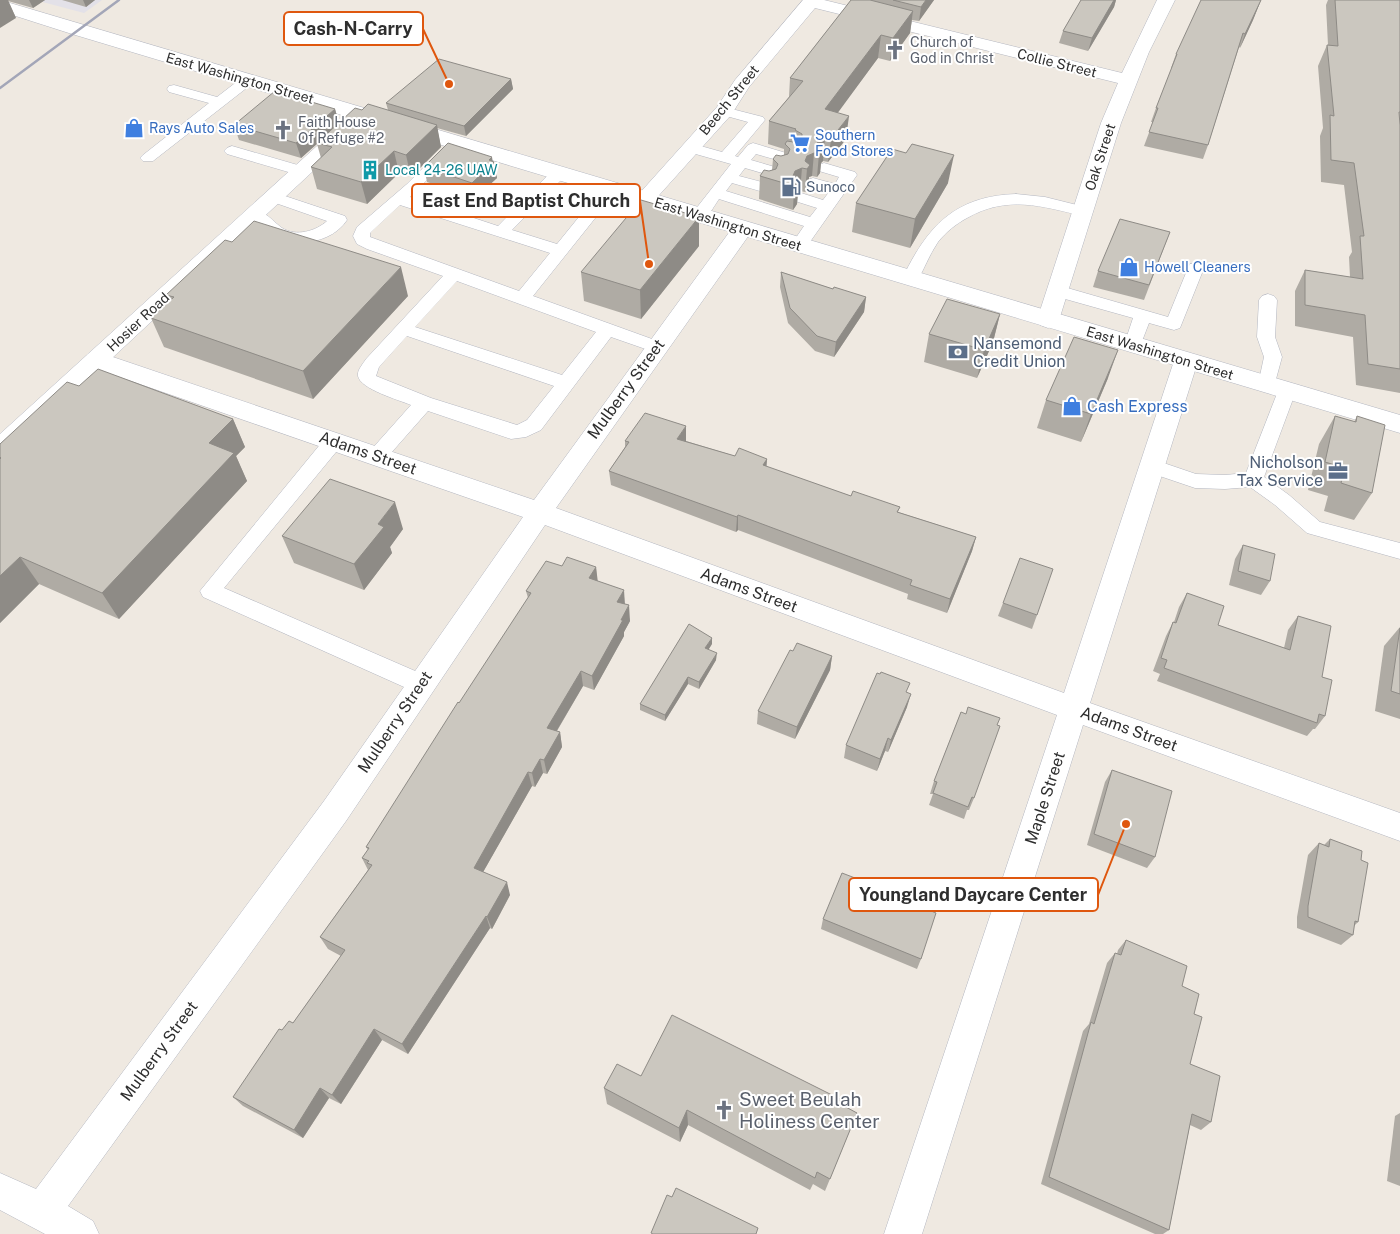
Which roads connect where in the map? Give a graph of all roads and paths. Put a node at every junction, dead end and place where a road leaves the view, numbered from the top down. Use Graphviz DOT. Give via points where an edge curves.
graph roads {
  1 [pos="1166,0"];
  2 [pos="811,1"];
  3 [pos="0,5"];
  4 [pos="248,80"];
  5 [pos="1128,80"];
  6 [pos="174,89"];
  7 [pos="220,102"];
  8 [pos="724,111"];
  9 [pos="364,114"];
  10 [pos="456,142"];
  11 [pos="690,148"];
  12 [pos="232,152"];
  13 [pos="148,158"];
  14 [pos="725,158"];
  15 [pos="791,159"];
  16 [pos="743,162"];
  17 [pos="824,168"];
  18 [pos="302,171"];
  19 [pos="559,173"];
  20 [pos="779,173"];
  21 [pos="730,178"];
  22 [pos="813,183"];
  23 [pos="767,188"];
  24 [pos="610,189"];
  25 [pos="838,190"];
  26 [pos="716,193"];
  27 [pos="273,198"];
  28 [pos="801,198"];
  29 [pos="398,199"];
  30 [pos="645,199"];
  31 [pos="827,206"];
  32 [pos="1083,211"];
  33 [pos="699,215"];
  34 [pos="253,216"];
  35 [pos="814,224"];
  36 [pos="743,228"];
  37 [pos="502,232"];
  38 [pos="799,245"];
  39 [pos="560,252"];
  40 [pos="1196,268"];
  41 [pos="454,274"];
  42 [pos="910,279"];
  43 [pos="1057,291"];
  44 [pos="522,298"];
  45 [pos="1268,300"];
  46 [pos="1143,315"];
  47 [pos="1048,320"];
  48 [pos="403,329"];
  49 [pos="608,329"];
  50 [pos="1132,345"];
  51 [pos="657,346"];
  52 [pos="96,360"];
  53 [pos="1186,361"];
  54 [pos="566,384"];
  55 [pos="1267,385"];
  56 [pos="1287,391"];
  57 [pos="424,403"];
  58 [pos="1400,424"];
  59 [pos="334,441"];
  60 [pos="0,448"];
  61 [pos="378,456"];
  62 [pos="1152,466"];
  63 [pos="1253,479"];
  64 [pos="539,512"];
  65 [pos="1399,545"];
  66 [pos="421,684"];
  67 [pos="1073,709"];
  68 [pos="1400,827"];
  69 [pos="0,1191"];
  70 [pos="42,1211"];
  71 [pos="80,1234"];
  72 [pos="903,1234"];
  1 -- 5 [label="street, Oak Street"];
  2 -- 5 [label="street, Collie Street"];
  2 -- 8 [label="street, Beech Street" via="742,84"];
  3 -- 4 [label="street, East Washington Street"];
  4 -- 7 [label="lane"];
  4 -- 9 [label="street, East Washington Street"];
  5 -- 32 [label="street, Oak Street"];
  6 -- 7 [label="lane"];
  7 -- 13 [label="lane"];
  8 -- 11 [label="street, Beech Street"];
  8 -- 14 [label="lane" via="758,120"];
  9 -- 10 [label="street, East Washington Street"];
  9 -- 18 [label="street, Hosier Road"];
  10 -- 19 [label="street, East Washington Street"];
  10 -- 29 [label="lane"];
  11 -- 14 [label="lane"];
  11 -- 30 [label="street, Beech Street"];
  12 -- 18 [label="lane"];
  14 -- 16 [label="lane"];
  15 -- 16 [label="lane" via="753,148"];
  16 -- 20 [label="lane"];
  16 -- 21 [label="lane"];
  17 -- 25 [label="lane" via="849,175"];
  18 -- 27 [label="street, Hosier Road"];
  19 -- 24 [label="street, East Washington Street"];
  19 -- 37 [label="lane"];
  21 -- 23 [label="lane"];
  21 -- 26 [label="lane"];
  22 -- 25 [label="lane"];
  24 -- 30 [label="street, East Washington Street"];
  24 -- 39 [label="lane"];
  25 -- 31 [label="lane"];
  26 -- 33 [label="lane"];
  26 -- 35 [label="lane"];
  27 -- 34 [label="street, Hosier Road"];
  27 -- 34 [label="lane" via="339,220 326,232 311,237 277,232 269,223"];
  28 -- 31 [label="lane"];
  29 -- 37 [label="lane"];
  29 -- 41 [label="lane" via="363,231 363,240"];
  30 -- 33 [label="street, East Washington Street"];
  31 -- 35 [label="lane"];
  32 -- 42 [label="lane" via="1046,202 1006,199 977,206 943,227 922,254"];
  32 -- 43 [label="street, Oak Street"];
  33 -- 36 [label="street, East Washington Street"];
  34 -- 52 [label="street, Hosier Road"];
  35 -- 38 [label="lane"];
  36 -- 38 [label="street, East Washington Street"];
  36 -- 51 [label="street, Mulberry Street"];
  37 -- 39 [label="lane"];
  38 -- 42 [label="street, East Washington Street"];
  39 -- 44 [label="lane"];
  40 -- 46 [label="lane" via="1174,324"];
  41 -- 44 [label="lane"];
  41 -- 48 [label="lane"];
  42 -- 47 [label="street, East Washington Street"];
  43 -- 46 [label="lane"];
  43 -- 47 [label="street, Oak Street"];
  44 -- 49 [label="lane"];
  45 -- 55 [label="lane" via="1266,337 1273,357"];
  46 -- 50 [label="lane"];
  47 -- 50 [label="street, East Washington Street"];
  48 -- 54 [label="lane"];
  48 -- 57 [label="lane" via="372,363 367,378"];
  49 -- 51 [label="lane"];
  49 -- 54 [label="lane"];
  50 -- 53 [label="street, East Washington Street"];
  51 -- 64 [label="street, Mulberry Street"];
  52 -- 59 [label="street, Adams Street"];
  52 -- 60 [label="street, Hosier Road"];
  53 -- 55 [label="street, East Washington Street"];
  53 -- 62 [label="street, Maple Street"];
  54 -- 57 [label="lane" via="534,425 519,432"];
  55 -- 56 [label="street, East Washington Street"];
  56 -- 58 [label="street, East Washington Street"];
  56 -- 63 [label="lane"];
  57 -- 61 [label="lane"];
  59 -- 61 [label="street, Adams Street"];
  59 -- 66 [label="lane" via="210,591"];
  61 -- 64 [label="street, Adams Street"];
  62 -- 63 [label="lane" via="1195,480 1225,482"];
  62 -- 67 [label="street, Maple Street"];
  63 -- 65 [label="lane" via="1314,528"];
  64 -- 66 [label="street, Mulberry Street"];
  64 -- 67 [label="street, Adams Street"];
  66 -- 70 [label="street, Mulberry Street" via="334,811"];
  67 -- 68 [label="street, Adams Street"];
  67 -- 72 [label="street, Maple Street"];
  69 -- 70 [label="street"];
  70 -- 71 [label="street"];
}
